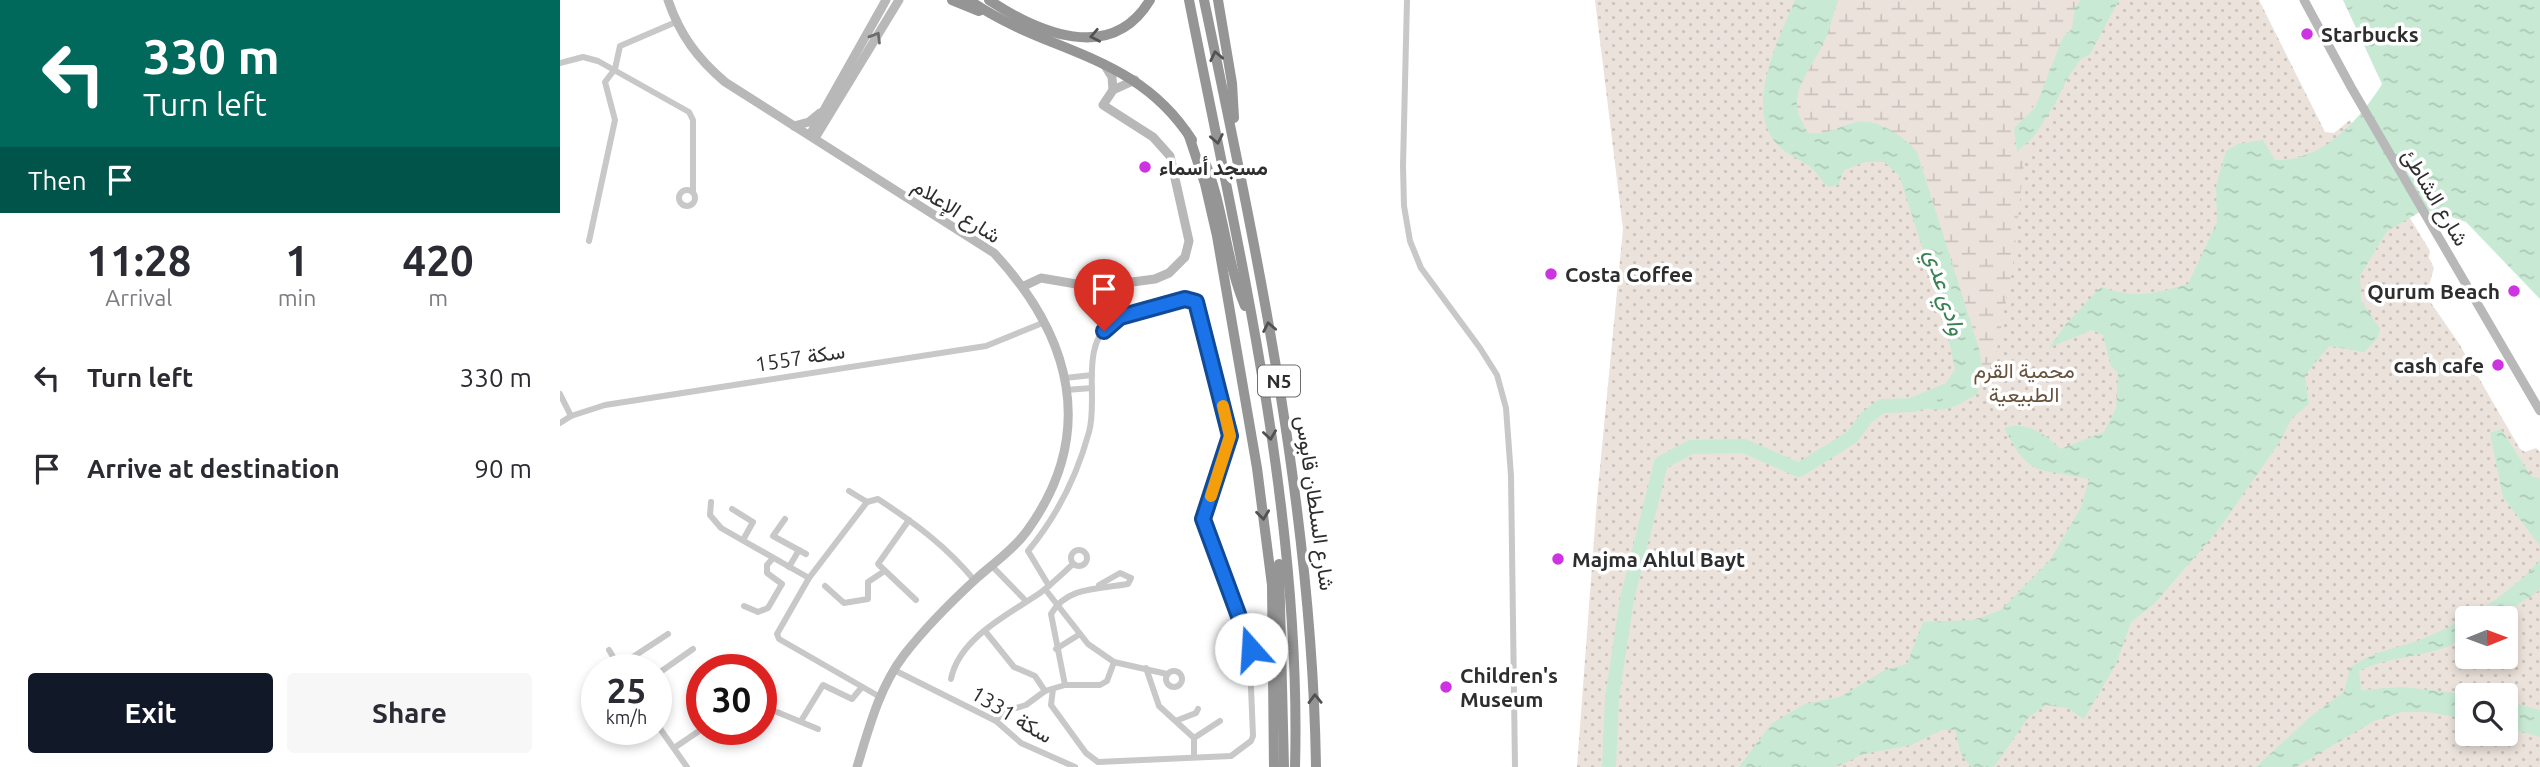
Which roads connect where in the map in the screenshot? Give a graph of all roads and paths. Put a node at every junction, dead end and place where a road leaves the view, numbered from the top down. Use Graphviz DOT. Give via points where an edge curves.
graph roads {
  1 [pos="668,0"];
  2 [pos="886,0"];
  3 [pos="899,0"];
  4 [pos="952,0"];
  5 [pos="969,0"];
  6 [pos="1150,0"];
  7 [pos="1189,0"];
  8 [pos="1204,0"];
  9 [pos="1218,0"];
  10 [pos="1407,0"];
  11 [pos="2304,0"];
  12 [pos="993,5"];
  13 [pos="676,22"];
  14 [pos="1103,62"];
  15 [pos="560,63"];
  16 [pos="615,69"];
  17 [pos="1135,80"];
  18 [pos="1112,90"];
  19 [pos="826,112"];
  20 [pos="794,126"];
  21 [pos="813,136"];
  22 [pos="1189,136"];
  23 [pos="830,148"];
  24 [pos="1236,155"];
  25 [pos="692,192"];
  26 [pos="589,241"];
  27 [pos="1024,286"];
  28 [pos="1045,322"];
  29 [pos="1254,328"];
  30 [pos="1092,375"];
  31 [pos="1065,378"];
  32 [pos="1092,388"];
  33 [pos="1066,390"];
  34 [pos="560,394"];
  35 [pos="2540,411"];
  36 [pos="571,416"];
  37 [pos="560,423"];
  38 [pos="1276,480"];
  39 [pos="849,491"];
  40 [pos="710,502"];
  41 [pos="867,502"];
  42 [pos="732,509"];
  43 [pos="785,519"];
  44 [pos="909,520"];
  45 [pos="743,540"];
  46 [pos="799,551"];
  47 [pos="806,554"];
  48 [pos="773,558"];
  49 [pos="1073,564"];
  50 [pos="992,566"];
  51 [pos="789,567"];
  52 [pos="883,572"];
  53 [pos="809,578"];
  54 [pos="975,581"];
  55 [pos="1099,585"];
  56 [pos="825,586"];
  57 [pos="1047,587"];
  58 [pos="916,600"];
  59 [pos="1026,600"];
  60 [pos="1057,604"];
  61 [pos="744,606"];
  62 [pos="985,631"];
  63 [pos="668,634"];
  64 [pos="1080,634"];
  65 [pos="694,649"];
  66 [pos="1056,649"];
  67 [pos="608,650"];
  68 [pos="611,654"];
  69 [pos="640,654"];
  70 [pos="1115,662"];
  71 [pos="672,664"];
  72 [pos="1146,668"];
  73 [pos="894,670"];
  74 [pos="1167,674"];
  75 [pos="951,678"];
  76 [pos="1065,685"];
  77 [pos="862,687"];
  78 [pos="1049,690"];
  79 [pos="880,697"];
  80 [pos="1198,709"];
  81 [pos="777,712"];
  82 [pos="1178,720"];
  83 [pos="801,721"];
  84 [pos="996,721"];
  85 [pos="1220,721"];
  86 [pos="818,729"];
  87 [pos="1194,738"];
  88 [pos="686,740"];
  89 [pos="672,745"];
  90 [pos="674,748"];
  91 [pos="1194,757"];
  92 [pos="687,767"];
  93 [pos="856,767"];
  94 [pos="1075,767"];
  95 [pos="1274,767"];
  96 [pos="1284,767"];
  97 [pos="1295,767"];
  98 [pos="1316,767"];
  99 [pos="1515,767"];
  1 -- 13 [label="main road, شارع الإعلام"];
  2 -- 19 [label="main road"];
  19 -- 3 [label="main road, one-way"];
  4 -- 12 [label="highway"];
  5 -- 12 [label="highway"];
  6 -- 12 [label="highway, one-way" via="1132,21 1113,32 1082,38 1052,33"];
  7 -- 29 [label="highway, شارع السلطان قابوس / N5, one-way"];
  24 -- 8 [label="highway, شارع السلطان قابوس / N5, one-way"];
  9 -- 24 [label="highway" via="1232,83"];
  10 -- 99 [label="street" via="1403,166 1410,241 1421,268 1497,375 1506,408"];
  11 -- 35 [label="main road, شارع الشاطئ"];
  12 -- 14 [label="highway"];
  13 -- 16 [label="street" via="627,41 616,55"];
  13 -- 20 [label="main road, شارع الإعلام" via="705,65"];
  14 -- 17 [label="highway"];
  14 -- 18 [label="main road" via="1112,77"];
  15 -- 16 [label="street" via="583,57"];
  16 -- 25 [label="street" via="689,112"];
  16 -- 26 [label="street" via="604,88 615,120"];
  17 -- 18 [label="main road"];
  17 -- 22 [label="highway" via="1157,96"];
  18 -- 27 [label="main road" via="1103,105 1153,137 1170,156 1189,241 1185,257 1155,279 1094,287 1041,278"];
  19 -- 20 [label="main road"];
  19 -- 21 [label="main road"];
  19 -- 23 [label="main road" via="824,132"];
  20 -- 21 [label="main road, شارع الإعلام"];
  21 -- 23 [label="main road, شارع الإعلام"];
  22 -- 29 [label="highway" via="1210,173 1236,285"];
  22 -- 95 [label="highway, one-way" via="1217,236 1257,468 1272,585"];
  23 -- 27 [label="main road, شارع الإعلام" via="994,253"];
  98 -- 24 [label="highway, شارع السلطان قابوس / N5, one-way" via="1314,670 1297,498 1280,382"];
  27 -- 28 [label="main road, شارع الإعلام"];
  28 -- 31 [label="main road, شارع الإعلام"];
  28 -- 36 [label="street, سكة 1557" via="986,346 606,405"];
  29 -- 38 [label="highway, شارع السلطان قابوس / N5, one-way"];
  30 -- 31 [label="street"];
  30 -- 32 [label="street"];
  30 -- 91 [label="street" via="1096,345 1113,320 1185,299 1196,302 1230,436 1203,519 1250,639 1254,724 1251,741 1231,756"];
  31 -- 33 [label="main road, شارع الإعلام"];
  32 -- 33 [label="street"];
  32 -- 57 [label="street" via="1094,412 1076,469 1063,501 1028,551"];
  33 -- 50 [label="main road, شارع الإعلام" via="1068,418 1058,478 1026,532"];
  34 -- 36 [label="street"];
  36 -- 37 [label="street, سكة 1557"];
  38 -- 96 [label="highway"];
  38 -- 97 [label="highway, شارع السلطان قابوس / N5" via="1290,604"];
  39 -- 41 [label="street"];
  40 -- 45 [label="street" via="710,515 716,522"];
  41 -- 44 [label="street" via="878,499"];
  41 -- 53 [label="street"];
  42 -- 45 [label="street" via="753,522"];
  43 -- 46 [label="street" via="773,536"];
  44 -- 52 [label="street" via="880,561"];
  44 -- 54 [label="street" via="949,550"];
  45 -- 48 [label="street"];
  46 -- 47 [label="street"];
  46 -- 51 [label="street"];
  48 -- 51 [label="street"];
  48 -- 61 [label="street" via="767,573 782,584 768,608 758,612"];
  49 -- 57 [label="street"];
  50 -- 54 [label="main road, شارع الإعلام"];
  50 -- 59 [label="street"];
  51 -- 53 [label="street"];
  52 -- 56 [label="street" via="868,582 868,599 844,603"];
  52 -- 58 [label="street"];
  53 -- 77 [label="street" via="777,629 779,639"];
  54 -- 73 [label="main road, شارع الإعلام"];
  55 -- 60 [label="street"];
  57 -- 59 [label="street"];
  57 -- 60 [label="street"];
  59 -- 62 [label="street"];
  60 -- 64 [label="street"];
  60 -- 66 [label="street" via="1051,614"];
  62 -- 75 [label="street" via="953,668"];
  62 -- 78 [label="street" via="1014,667 1035,676"];
  63 -- 69 [label="street"];
  64 -- 66 [label="street"];
  64 -- 70 [label="street"];
  65 -- 71 [label="street"];
  66 -- 76 [label="street"];
  67 -- 68 [label="street"];
  70 -- 72 [label="street"];
  70 -- 76 [label="street" via="1107,681 1100,685"];
  72 -- 74 [label="street"];
  72 -- 82 [label="street" via="1160,706"];
  73 -- 79 [label="main road, شارع الإعلام"];
  73 -- 84 [label="street, سكة 1331"];
  76 -- 78 [label="street"];
  77 -- 79 [label="street"];
  77 -- 83 [label="street" via="852,699 823,685"];
  78 -- 84 [label="street" via="1026,705 1003,712"];
  78 -- 91 [label="street" via="1051,705 1086,753 1098,762"];
  79 -- 93 [label="main road, شارع الإعلام"];
  80 -- 82 [label="street"];
  81 -- 83 [label="street"];
  82 -- 87 [label="street"];
  83 -- 86 [label="street"];
  84 -- 94 [label="street, سكة 1331" via="1021,743"];
  85 -- 87 [label="street"];
  87 -- 91 [label="street"];
  88 -- 90 [label="street"];
  89 -- 90 [label="street"];
  90 -- 92 [label="street"];
}
